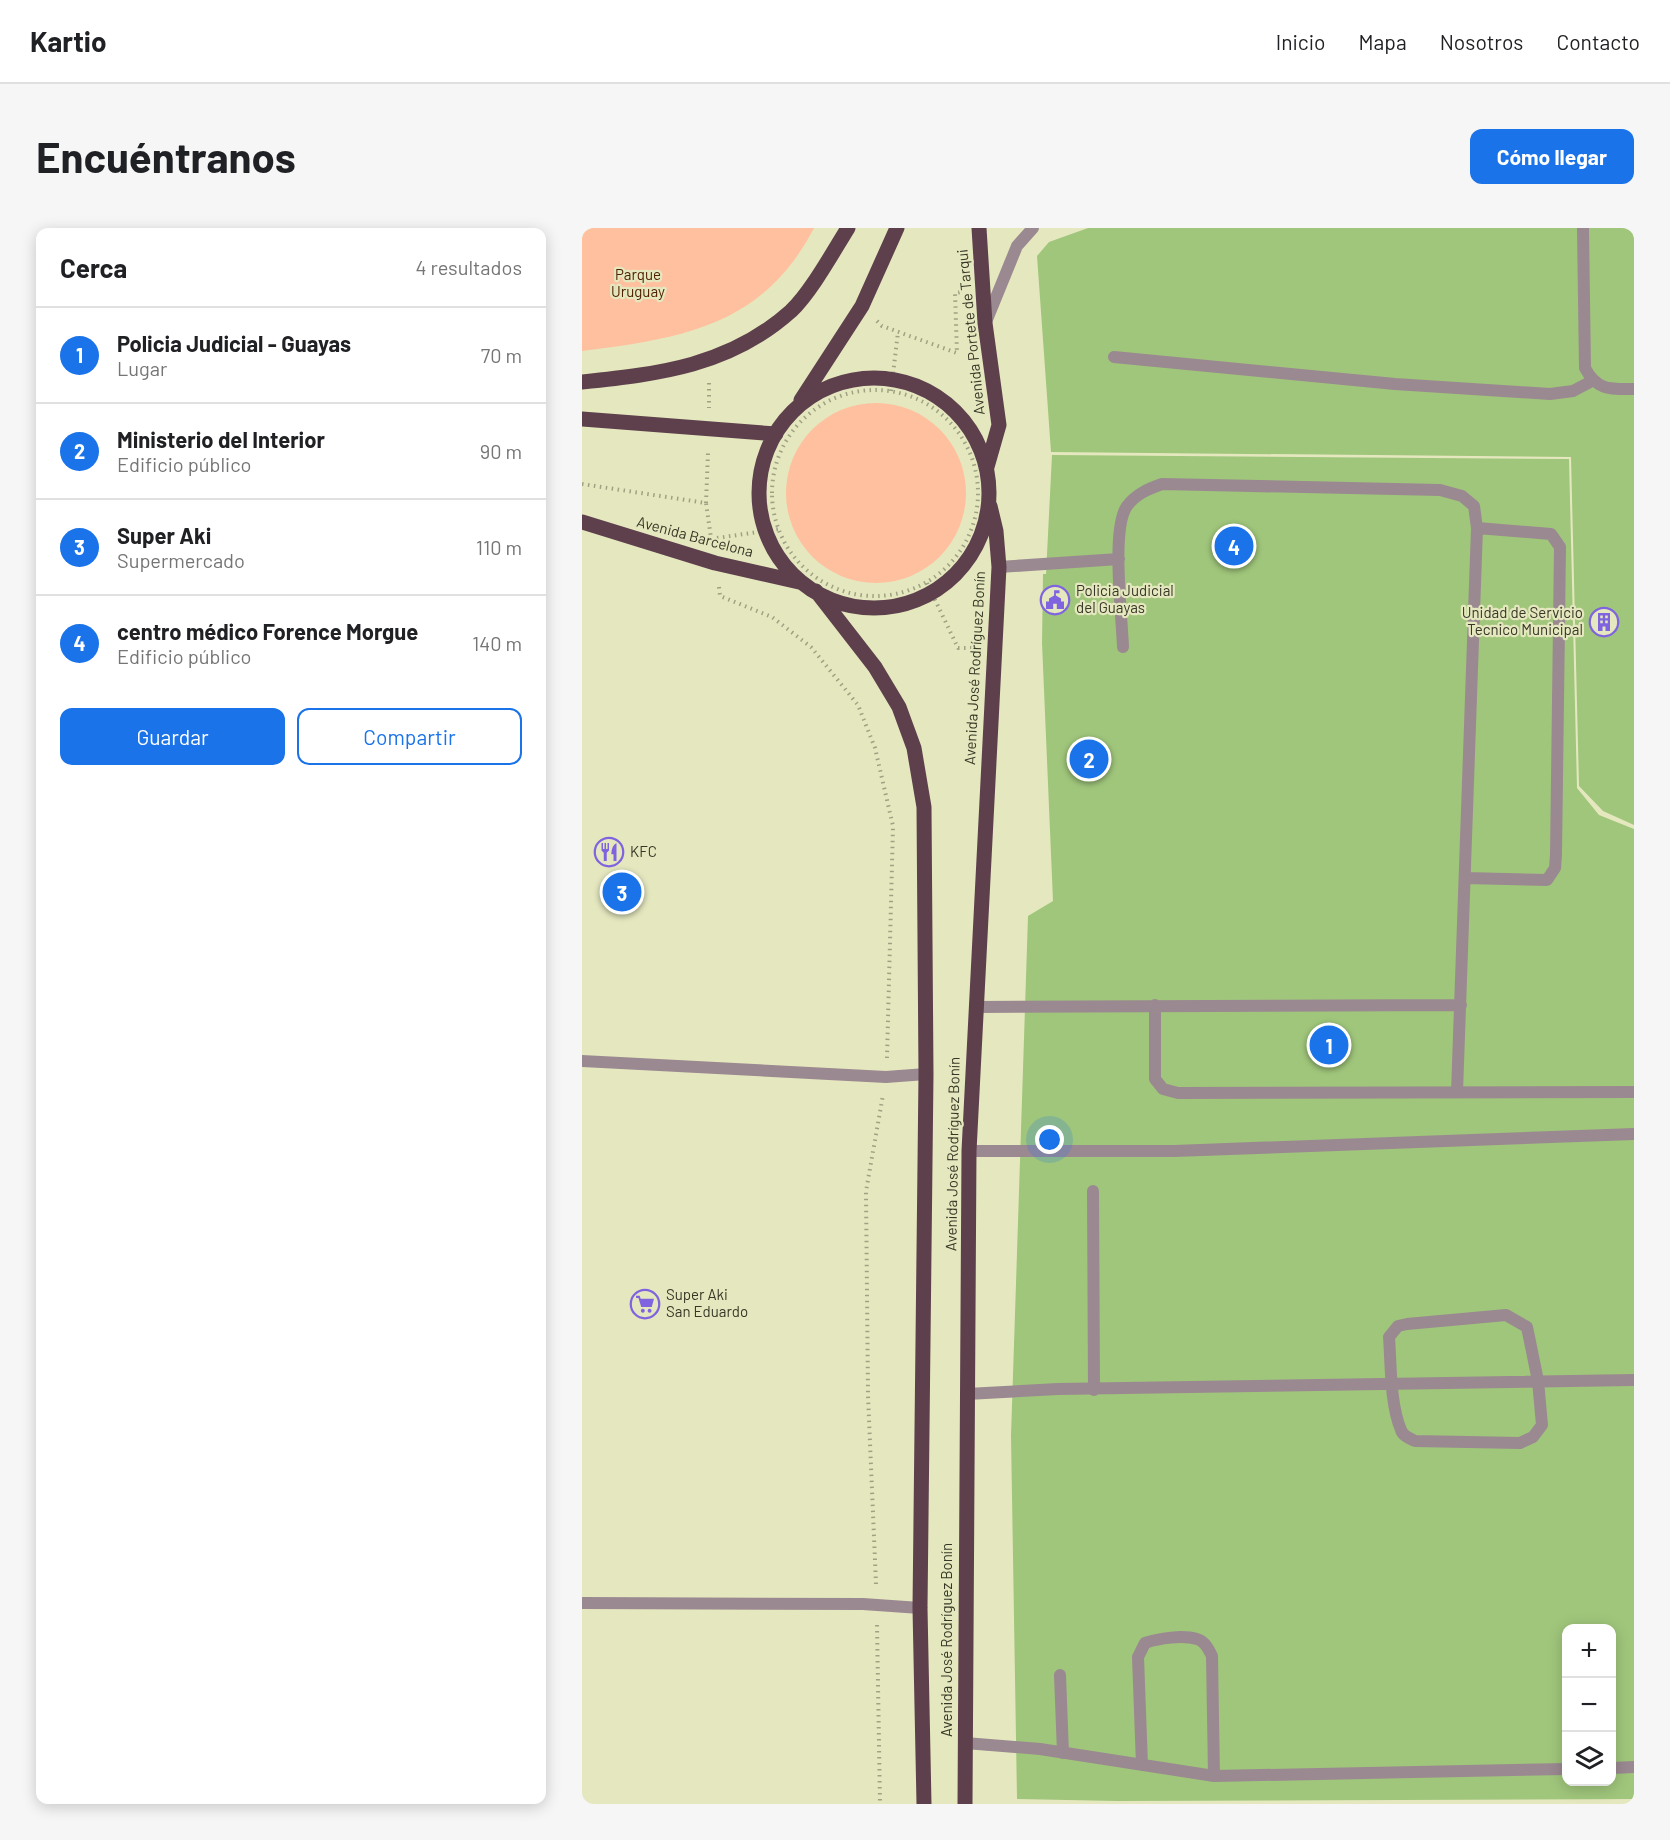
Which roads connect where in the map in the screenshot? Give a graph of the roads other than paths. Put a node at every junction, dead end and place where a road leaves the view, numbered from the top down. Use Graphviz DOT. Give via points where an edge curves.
graph roads {
  1 [pos="848,228"];
  2 [pos="897,228"];
  3 [pos="979,228"];
  4 [pos="1033,228"];
  5 [pos="1583,228"];
  6 [pos="985,323"];
  7 [pos="1114,357"];
  8 [pos="1592,381"];
  9 [pos="582,382"];
  10 [pos="1634,389"];
  11 [pos="795,409"];
  12 [pos="582,419"];
  13 [pos="776,434"];
  14 [pos="987,467"];
  15 [pos="990,506"];
  16 [pos="582,522"];
  17 [pos="1478,528"];
  18 [pos="1119,559"];
  19 [pos="999,567"];
  20 [pos="800,582"];
  21 [pos="816,591"];
  22 [pos="1123,647"];
  23 [pos="1465,878"];
  24 [pos="1155,1005"];
  25 [pos="1461,1005"];
  26 [pos="975,1007"];
  27 [pos="582,1061"];
  28 [pos="926,1074"];
  29 [pos="1457,1092"];
  30 [pos="1634,1092"];
  31 [pos="1634,1134"];
  32 [pos="969,1150"];
  33 [pos="1093,1191"];
  34 [pos="1634,1380"];
  35 [pos="1538,1381"];
  36 [pos="1392,1385"];
  37 [pos="1094,1390"];
  38 [pos="967,1394"];
  39 [pos="582,1604"];
  40 [pos="920,1608"];
  41 [pos="1060,1675"];
  42 [pos="965,1743"];
  43 [pos="1063,1753"];
  44 [pos="1142,1765"];
  45 [pos="1634,1767"];
  46 [pos="1616,1768"];
  47 [pos="1562,1769"];
  48 [pos="1214,1776"];
  49 [pos="924,1804"];
  50 [pos="965,1804"];
  1 -- 9 [label="main road" via="792,310 733,350 709,361 640,376"];
  2 -- 11 [label="main road" via="862,306"];
  3 -- 6 [label="main road, Avenida Portete de Tarqui"];
  4 -- 6 [label="street" via="1017,246"];
  5 -- 8 [label="street" via="1585,368"];
  6 -- 14 [label="main road, Avenida Portete de Tarqui" via="999,425"];
  7 -- 8 [label="street" via="1395,384 1550,394 1573,391"];
  8 -- 10 [label="street" via="1608,389"];
  11 -- 13 [label="main road"];
  11 -- 14 [label="main road" via="824,388 857,378 925,389 954,408 975,435"];
  12 -- 13 [label="main road"];
  13 -- 20 [label="main road" via="763,460 759,515 772,530 782,564"];
  14 -- 15 [label="main road"];
  15 -- 19 [label="main road, Avenida José Rodríguez Bonín"];
  15 -- 21 [label="main road" via="984,532 954,578 904,604 874,608 844,603"];
  16 -- 20 [label="main road, Avenida Barcelona" via="715,563"];
  17 -- 18 [label="street" via="1474,506 1462,496 1440,490 1162,484 1142,491 1126,507 1118,533"];
  17 -- 23 [label="street"];
  17 -- 23 [label="street" via="1551,534 1560,547 1556,855 1555,868 1547,880"];
  18 -- 19 [label="street"];
  18 -- 22 [label="street"];
  19 -- 26 [label="main road, Avenida José Rodríguez Bonín"];
  20 -- 21 [label="main road"];
  21 -- 28 [label="main road, Avenida José Rodríguez Bonín" via="875,667 899,706 914,748 924,807"];
  23 -- 25 [label="street"];
  24 -- 25 [label="street"];
  24 -- 26 [label="street"];
  24 -- 29 [label="street" via="1155,1079 1163,1089 1178,1093"];
  25 -- 29 [label="street"];
  26 -- 32 [label="main road, Avenida José Rodríguez Bonín"];
  27 -- 28 [label="street" via="886,1077"];
  28 -- 40 [label="main road, Avenida José Rodríguez Bonín"];
  29 -- 30 [label="street"];
  31 -- 32 [label="street" via="1174,1151"];
  32 -- 38 [label="main road, Avenida José Rodríguez Bonín"];
  33 -- 37 [label="street"];
  34 -- 35 [label="street"];
  35 -- 36 [label="street"];
  35 -- 36 [label="street" via="1542,1425 1533,1437 1520,1443 1407,1438 1401,1432"];
  35 -- 36 [label="street" via="1527,1327 1506,1315 1398,1326 1389,1337"];
  36 -- 37 [label="street"];
  37 -- 38 [label="street"];
  38 -- 42 [label="main road, Avenida José Rodríguez Bonín"];
  39 -- 40 [label="street" via="863,1604"];
  40 -- 49 [label="main road, Avenida José Rodríguez Bonín"];
  41 -- 43 [label="street"];
  42 -- 43 [label="street"];
  42 -- 50 [label="main road, Avenida José Rodríguez Bonín"];
  43 -- 44 [label="street"];
  44 -- 48 [label="street"];
  44 -- 48 [label="street" via="1138,1657 1145,1643 1156,1639 1198,1639 1212,1656"];
  45 -- 46 [label="street"];
  47 -- 48 [label="street"];
}
